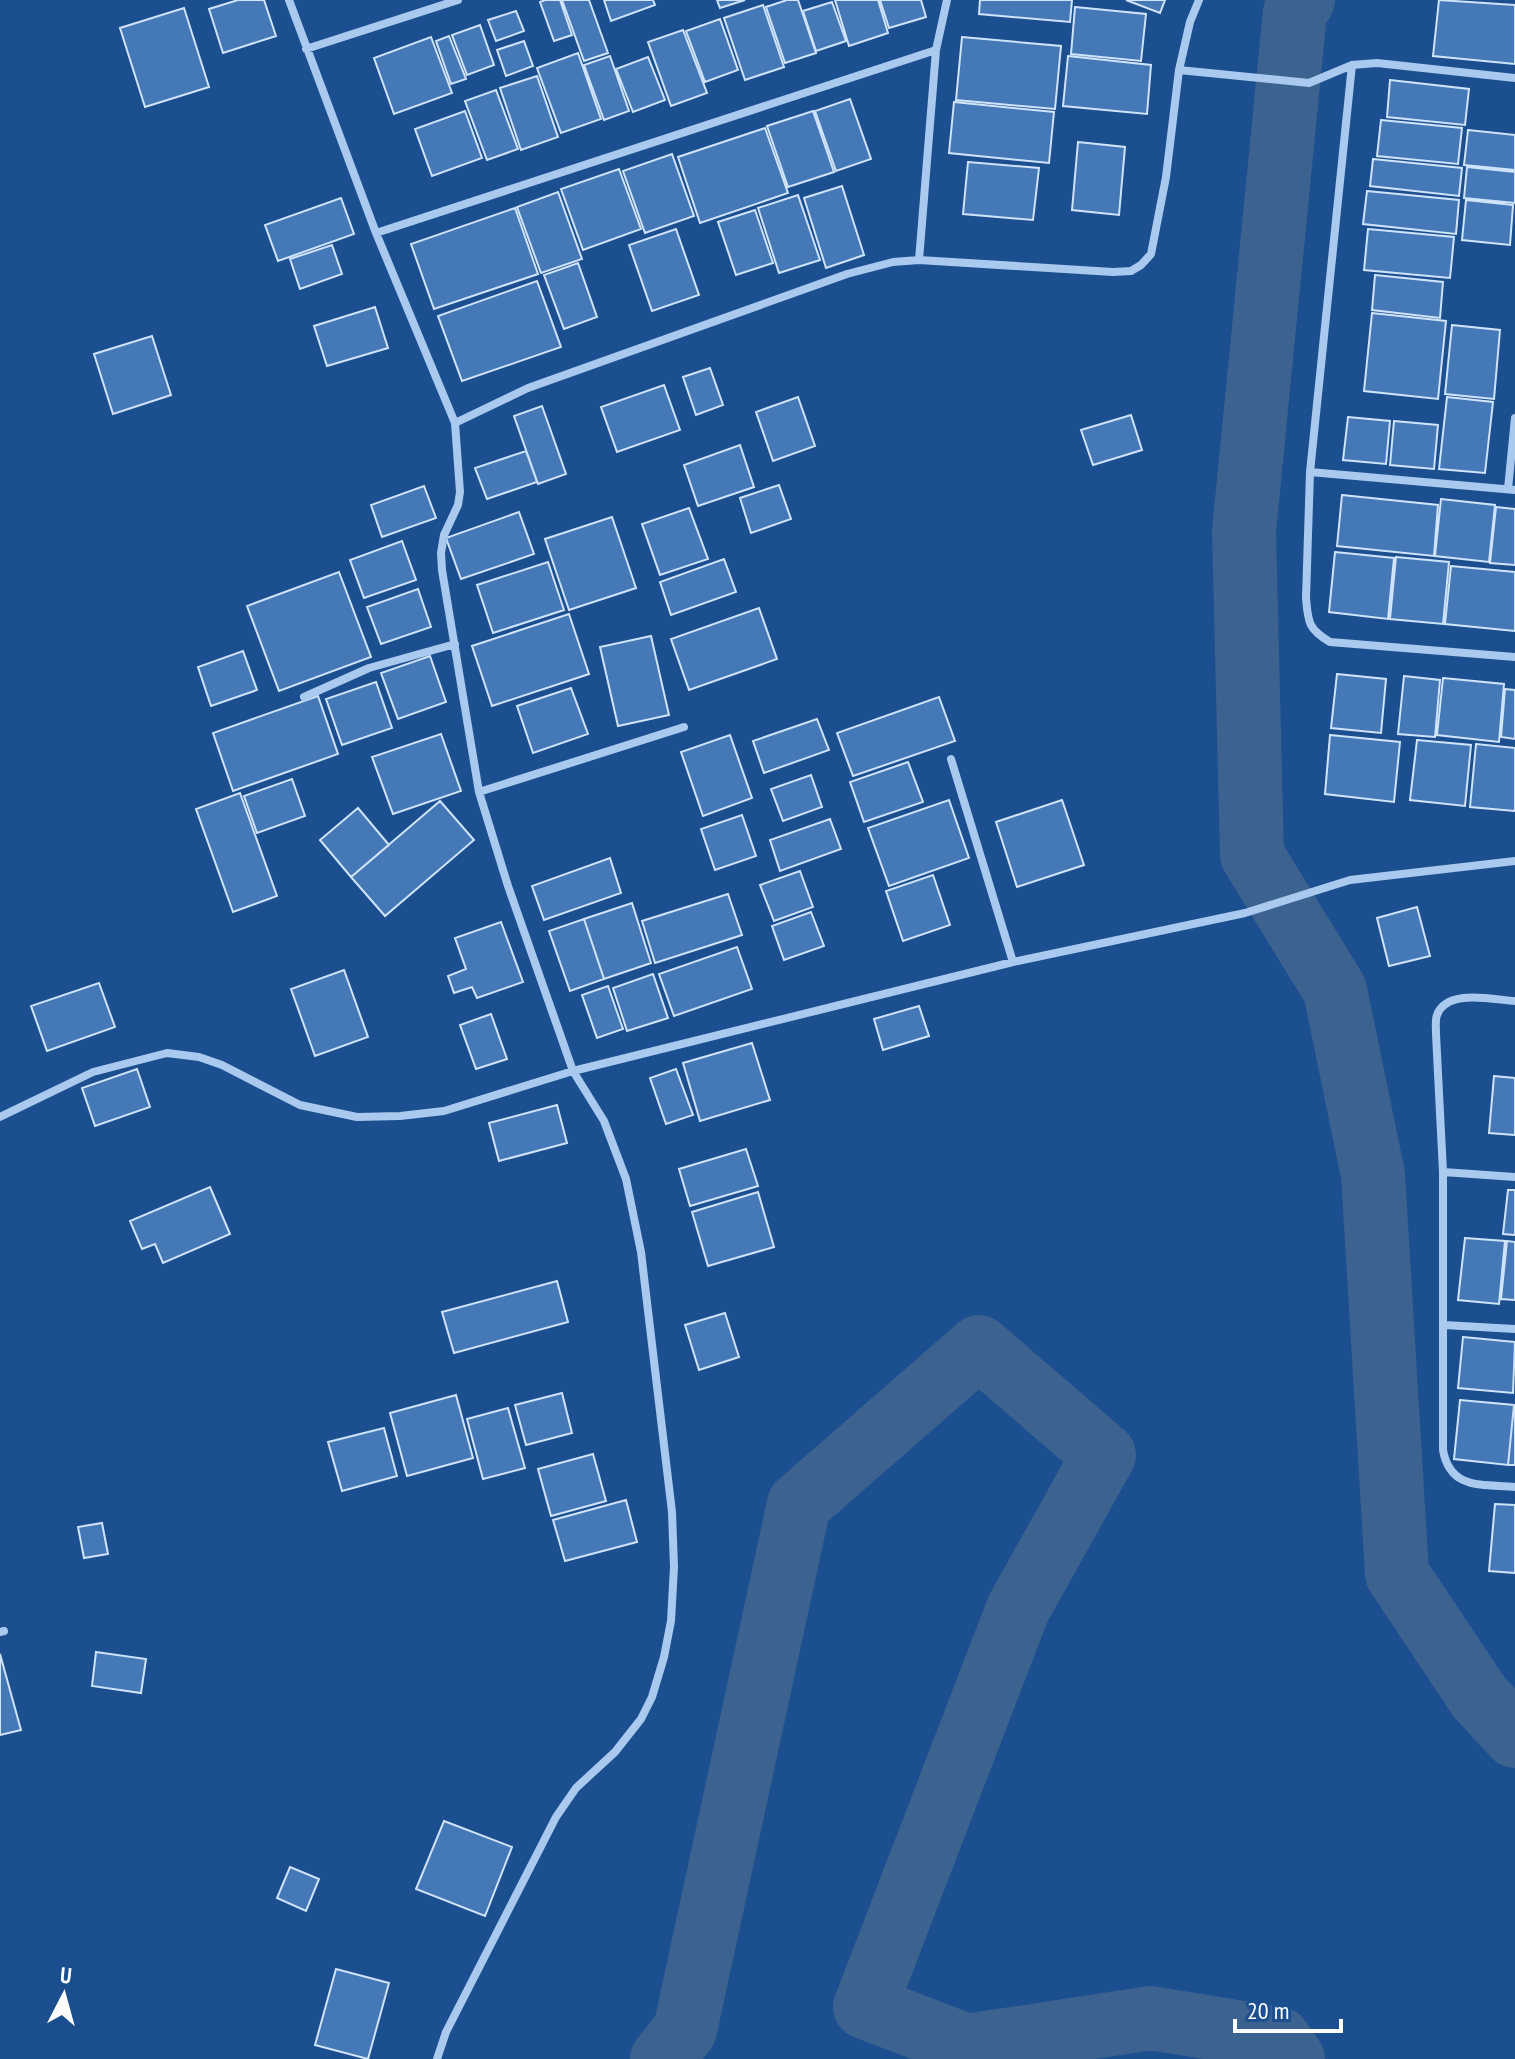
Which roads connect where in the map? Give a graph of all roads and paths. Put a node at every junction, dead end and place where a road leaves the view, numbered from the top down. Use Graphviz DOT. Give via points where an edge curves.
graph roads {
  1 [pos="289,0"];
  2 [pos="458,0"];
  3 [pos="947,0"];
  4 [pos="1199,0"];
  5 [pos="306,49"];
  6 [pos="936,50"];
  7 [pos="1352,65"];
  8 [pos="1179,70"];
  9 [pos="1515,78"];
  10 [pos="376,233"];
  11 [pos="919,260"];
  12 [pos="1515,418"];
  13 [pos="455,423"];
  14 [pos="1310,472"];
  15 [pos="1512,490"];
  16 [pos="455,644"];
  17 [pos="1515,657"];
  18 [pos="304,697"];
  19 [pos="684,727"];
  20 [pos="951,759"];
  21 [pos="479,792"];
  22 [pos="1515,861"];
  23 [pos="1013,962"];
  24 [pos="1515,1001"];
  25 [pos="573,1071"];
  26 [pos="0,1117"];
  27 [pos="1443,1172"];
  28 [pos="1515,1177"];
  29 [pos="1444,1325"];
  30 [pos="1515,1329"];
  31 [pos="1515,1487"];
  32 [pos="437,2059"];
  1 -- 5 [label="street"];
  2 -- 5 [label="street"];
  3 -- 6 [label="street"];
  4 -- 8 [label="street"];
  5 -- 10 [label="street"];
  6 -- 10 [label="street"];
  6 -- 11 [label="street"];
  7 -- 8 [label="street" via="1309,83"];
  7 -- 9 [label="street"];
  7 -- 14 [label="street"];
  8 -- 11 [label="street" via="1154,240 1141,265 1113,272"];
  10 -- 13 [label="street"];
  11 -- 13 [label="street" via="847,274 528,388"];
  12 -- 15 [label="street"];
  13 -- 16 [label="street" via="460,492 441,553"];
  14 -- 15 [label="street"];
  14 -- 17 [label="street" via="1306,598 1314,633 1330,642"];
  16 -- 18 [label="street" via="369,668"];
  16 -- 21 [label="street"];
  19 -- 21 [label="street"];
  20 -- 23 [label="street"];
  21 -- 25 [label="street"];
  22 -- 23 [label="street" via="1350,880 1245,913"];
  23 -- 25 [label="street"];
  24 -- 27 [label="street" via="1463,998 1444,1005 1436,1016"];
  25 -- 26 [label="street" via="444,1111 357,1117 300,1105 222,1065 167,1053 93,1072"];
  25 -- 32 [label="street" via="604,1121 626,1179 641,1252 672,1512 671,1621 652,1697 641,1719 556,1817"];
  27 -- 28 [label="street"];
  27 -- 29 [label="street"];
  29 -- 30 [label="street"];
  29 -- 31 [label="street" via="1446,1467 1457,1479"];
}
